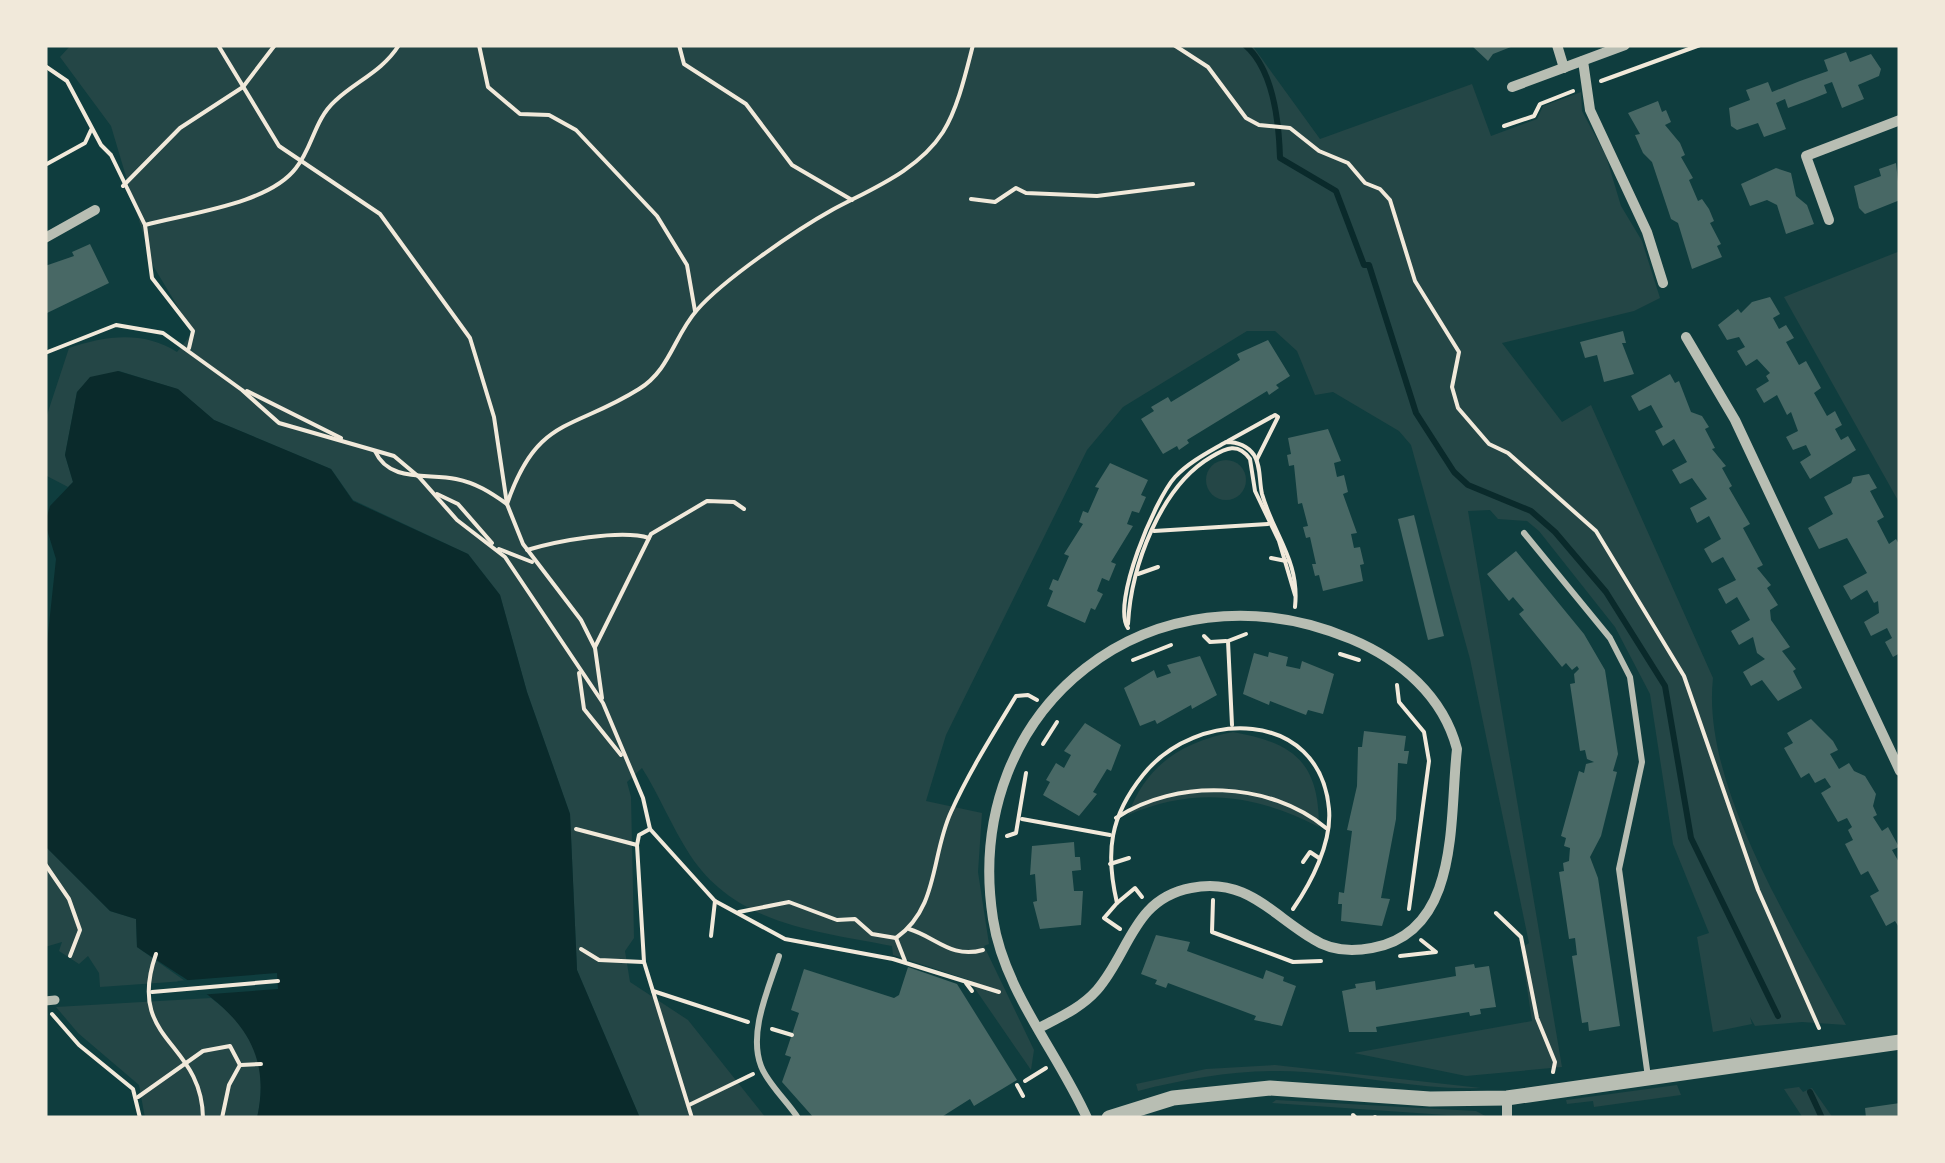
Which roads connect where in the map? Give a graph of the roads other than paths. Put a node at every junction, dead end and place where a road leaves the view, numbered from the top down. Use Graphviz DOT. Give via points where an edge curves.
graph roads {
  1 [pos="1557,45"];
  2 [pos="1625,45"];
  3 [pos="1582,61"];
  4 [pos="1564,68"];
  5 [pos="1512,87"];
  6 [pos="1900,120"];
  7 [pos="94,210"];
  8 [pos="1829,220"];
  9 [pos="45,238"];
  10 [pos="1663,283"];
  11 [pos="1686,337"];
  12 [pos="1524,533"];
  13 [pos="1900,770"];
  14 [pos="779,956"];
  15 [pos="1039,1028"];
  16 [pos="1900,1042"];
  17 [pos="1648,1078"];
  18 [pos="1507,1098"];
  19 [pos="798,1118"];
  20 [pos="1086,1118"];
  21 [pos="1109,1118"];
  22 [pos="1508,1118"];
  1 -- 4 [label="street"];
  2 -- 3 [label="street"];
  3 -- 4 [label="street"];
  3 -- 10 [label="street" via="1590,110 1647,232"];
  4 -- 5 [label="street"];
  6 -- 8 [label="street" via="1806,156"];
  7 -- 9 [label="street"];
  11 -- 13 [label="street" via="1735,420"];
  12 -- 17 [label="lane" via="1610,638 1630,677 1642,762 1619,869"];
  14 -- 19 [label="lane" via="760,1025 761,1070"];
  15 -- 15 [label="street" via="994,924 989,885 997,799 1045,706 1102,654 1130,633 1182,620 1220,614 1294,619 1374,648 1435,699 1458,749 1438,898 1412,932 1386,946 1334,950 1250,893 1188,888 1145,910 1098,989"];
  15 -- 20 [label="street"];
  16 -- 17 [label="street"];
  17 -- 18 [label="street"];
  18 -- 21 [label="street" via="1270,1088 1173,1098"];
  18 -- 22 [label="street"];
}
